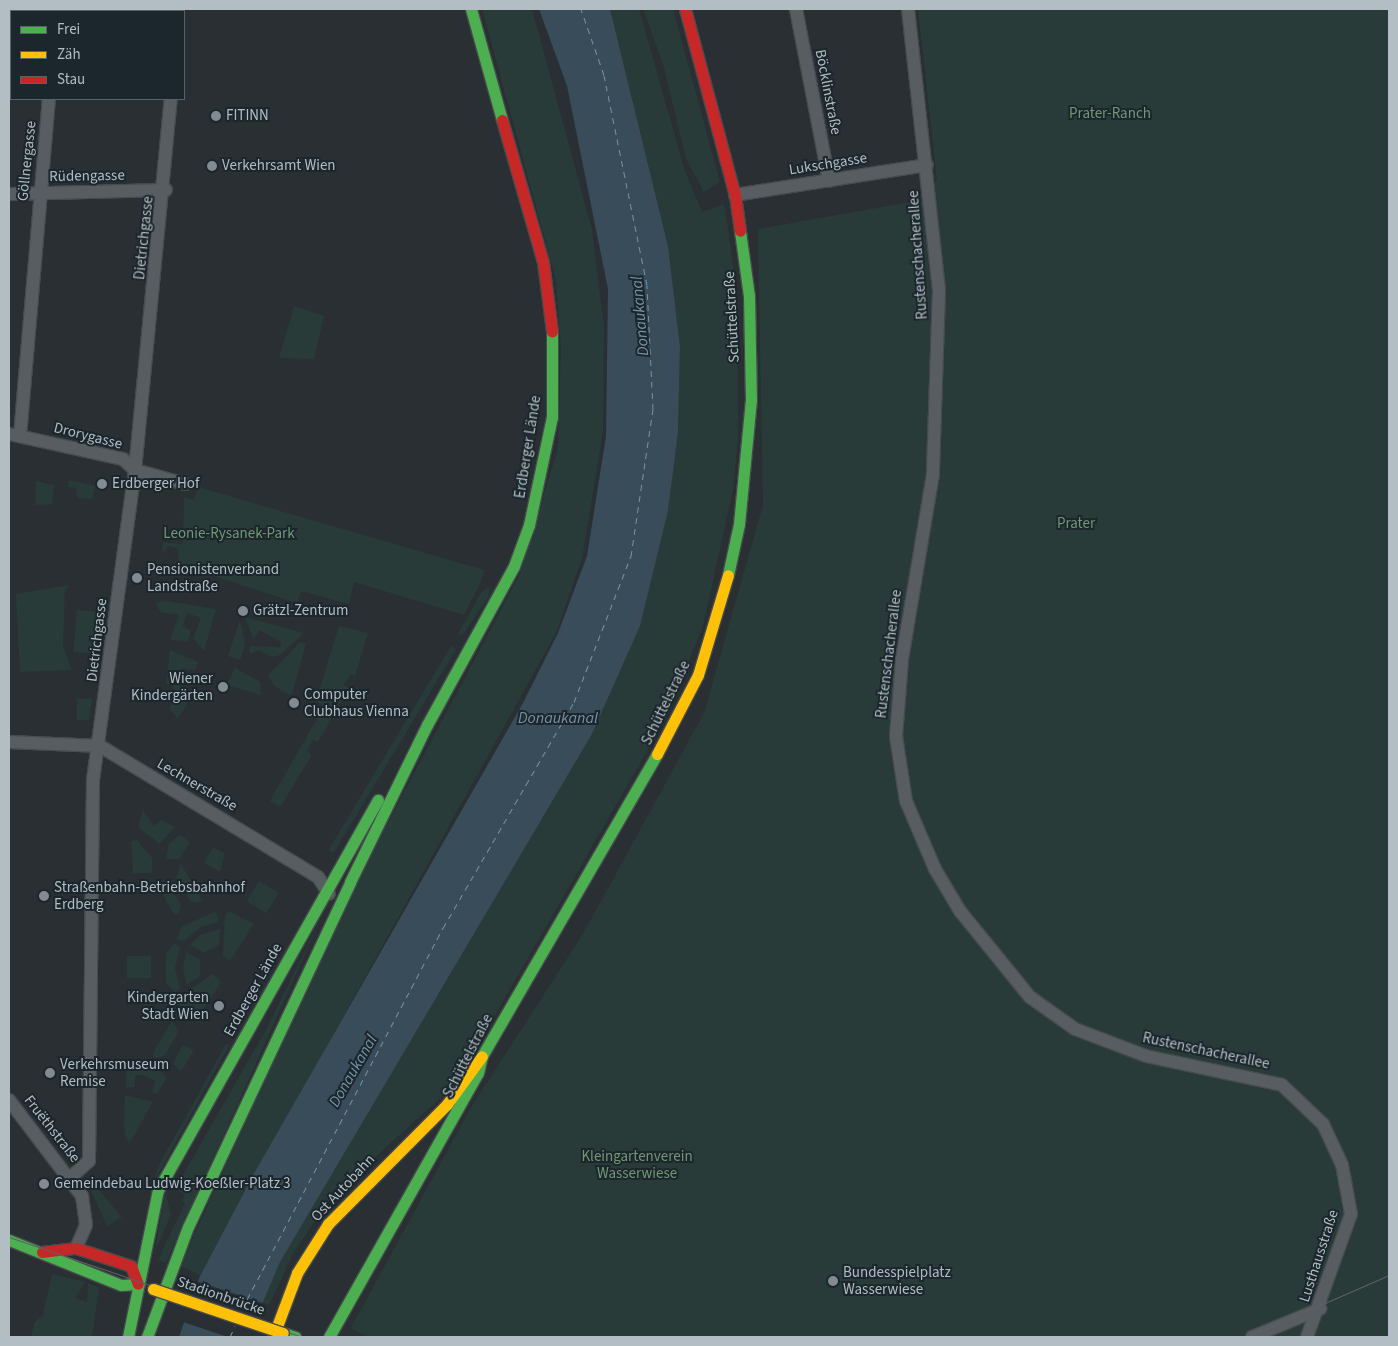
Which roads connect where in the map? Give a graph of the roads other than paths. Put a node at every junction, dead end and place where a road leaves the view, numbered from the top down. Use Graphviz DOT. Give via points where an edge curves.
graph roads {
  1 [pos="471,9"];
  2 [pos="685,9"];
  3 [pos="796,9"];
  4 [pos="908,9"];
  5 [pos="49,100"];
  6 [pos="171,100"];
  7 [pos="927,165"];
  8 [pos="828,181"];
  9 [pos="166,190"];
  10 [pos="40,193"];
  11 [pos="9,194"];
  12 [pos="735,195"];
  13 [pos="14,435"];
  14 [pos="135,470"];
  15 [pos="185,484"];
  16 [pos="427,725"];
  17 [pos="9,742"];
  18 [pos="100,746"];
  19 [pos="327,887"];
  20 [pos="332,916"];
  21 [pos="482,1056"];
  22 [pos="1282,1085"];
  23 [pos="9,1100"];
  24 [pos="70,1178"];
  25 [pos="9,1240"];
  26 [pos="76,1248"];
  27 [pos="42,1252"];
  28 [pos="138,1284"];
  29 [pos="1320,1309"];
  30 [pos="278,1335"];
  31 [pos="128,1337"];
  32 [pos="147,1337"];
  33 [pos="295,1337"];
  34 [pos="329,1337"];
  35 [pos="1252,1337"];
  36 [pos="1307,1337"];
  1 -- 16 [label="main road, Erdberger Lände" via="543,262 552,327 552,417 529,526 514,566"];
  2 -- 12 [label="main road, Schüttelstraße"];
  3 -- 8 [label="street, Böcklinstraße"];
  4 -- 7 [label="street, Rustenschacherallee"];
  5 -- 10 [label="street, Göllnergasse"];
  6 -- 9 [label="street, Dietrichgasse"];
  7 -- 8 [label="street, Lukschgasse"];
  7 -- 22 [label="street, Rustenschacherallee" via="939,290 939,377 933,474 902,660 896,736 899,776 915,824 935,870 983,945 1014,981 1056,1016 1075,1029 1146,1056"];
  8 -- 12 [label="street, Lukschgasse"];
  9 -- 10 [label="street, Rüdengasse"];
  9 -- 14 [label="street, Dietrichgasse"];
  10 -- 11 [label="street, Rüdengasse"];
  10 -- 13 [label="street, Göllnergasse"];
  12 -- 21 [label="main road, Schüttelstraße" via="749,296 751,400 740,524 724,592 698,675 669,734"];
  13 -- 14 [label="street, Drorygasse" via="123,460"];
  14 -- 15 [label="street, Drorygasse"];
  14 -- 18 [label="street, Dietrichgasse"];
  16 -- 19 [label="main road, Erdberger Lände" via="403,755"];
  16 -- 20 [label="main road, Erdberger Lände"];
  17 -- 18 [label="street, Lechnerstraße"];
  18 -- 19 [label="street, Lechnerstraße" via="318,877"];
  18 -- 24 [label="street, Dietrichgasse" via="93,780 89,1161"];
  19 -- 20 [label="street"];
  19 -- 28 [label="main road, Erdberger Lände" via="158,1190"];
  20 -- 32 [label="main road, Erdberger Lände" via="188,1227"];
  21 -- 30 [label="main road, Ost Autobahn" via="426,1124 328,1224 297,1273"];
  21 -- 34 [label="main road, Schüttelstraße" via="478,1074"];
  22 -- 29 [label="street, Lusthausstraße" via="1322,1124 1334,1144 1349,1188 1351,1214"];
  23 -- 24 [label="street, Fruëthstraße"];
  24 -- 26 [label="street, Fruëthstraße" via="87,1213"];
  25 -- 27 [label="main road"];
  26 -- 27 [label="main road"];
  26 -- 28 [label="main road" via="131,1266"];
  27 -- 28 [label="main road, Stadionbrücke" via="57,1263 107,1280 126,1286"];
  28 -- 30 [label="main road, Stadionbrücke, bridge"];
  28 -- 31 [label="main road, Erdberger Lände"];
  29 -- 35 [label="street"];
  29 -- 36 [label="street, Lusthausstraße"];
  30 -- 33 [label="main road, Stadionbrücke"];
}
